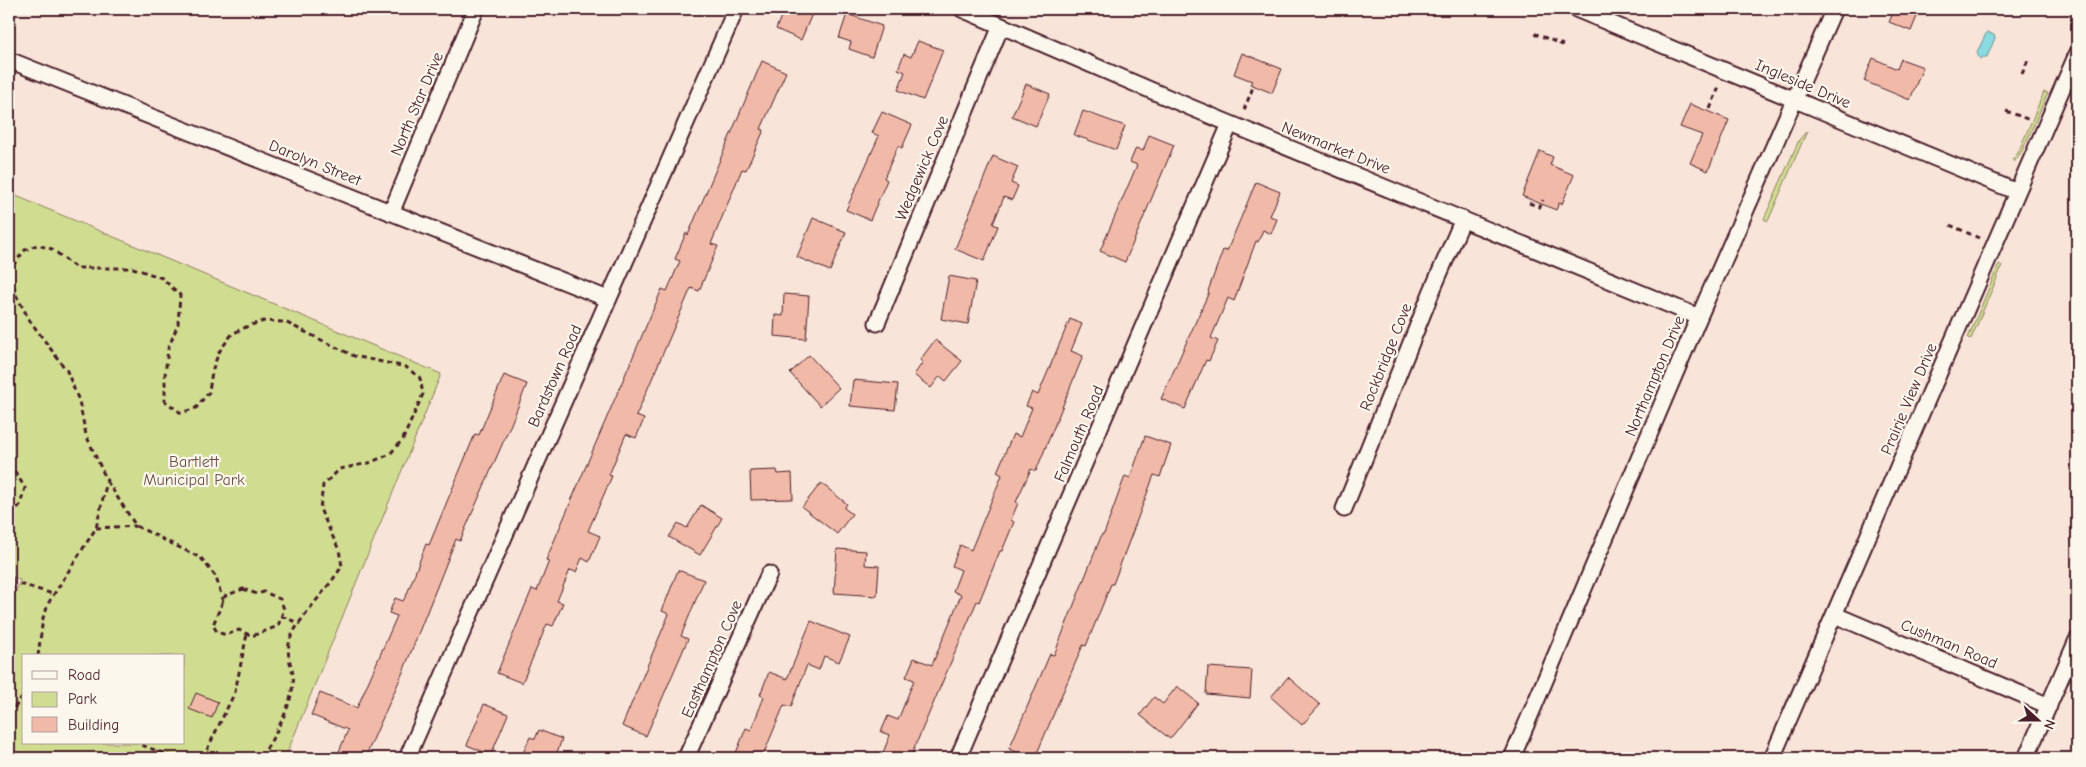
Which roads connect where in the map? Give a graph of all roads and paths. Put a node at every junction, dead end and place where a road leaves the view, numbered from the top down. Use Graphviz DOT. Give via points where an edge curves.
graph roads {
  1 [pos="476,9"];
  2 [pos="736,9"];
  3 [pos="962,9"];
  4 [pos="1576,9"];
  5 [pos="1834,9"];
  6 [pos="1001,26"];
  7 [pos="1534,36"];
  8 [pos="1563,45"];
  9 [pos="2077,54"];
  10 [pos="9,60"];
  11 [pos="2028,60"];
  12 [pos="2022,74"];
  13 [pos="1253,87"];
  14 [pos="1719,87"];
  15 [pos="1795,99"];
  16 [pos="1710,109"];
  17 [pos="1244,110"];
  18 [pos="2006,111"];
  19 [pos="2030,120"];
  20 [pos="1230,124"];
  21 [pos="2017,192"];
  22 [pos="1543,200"];
  23 [pos="1530,203"];
  24 [pos="391,213"];
  25 [pos="1463,219"];
  26 [pos="1950,226"];
  27 [pos="1979,238"];
  28 [pos="608,299"];
  29 [pos="1699,317"];
  30 [pos="876,323"];
  31 [pos="9,465"];
  32 [pos="107,481"];
  33 [pos="1344,509"];
  34 [pos="9,517"];
  35 [pos="136,526"];
  36 [pos="96,528"];
  37 [pos="770,574"];
  38 [pos="9,581"];
  39 [pos="9,591"];
  40 [pos="53,594"];
  41 [pos="223,602"];
  42 [pos="1835,615"];
  43 [pos="282,616"];
  44 [pos="300,624"];
  45 [pos="247,634"];
  46 [pos="2077,640"];
  47 [pos="38,654"];
  48 [pos="22,698"];
  49 [pos="2049,706"];
  50 [pos="9,715"];
  51 [pos="142,745"];
  52 [pos="175,758"];
  53 [pos="203,758"];
  54 [pos="261,758"];
  55 [pos="407,758"];
  56 [pos="686,758"];
  57 [pos="958,758"];
  58 [pos="1512,758"];
  59 [pos="1772,758"];
  60 [pos="2026,758"];
  1 -- 24 [label="street, North Star Drive"];
  2 -- 28 [label="street, Bardstown Road"];
  3 -- 6 [label="street, Newmarket Drive"];
  4 -- 15 [label="street, Ingleside Drive"];
  5 -- 15 [label="street, Northampton Drive"];
  6 -- 20 [label="street, Newmarket Drive"];
  6 -- 30 [label="street, Wedgewick Cove"];
  7 -- 8 [label="path" via="1536,34"];
  9 -- 21 [label="street, Prairie View Drive"];
  10 -- 24 [label="street, Darolyn Street"];
  11 -- 12 [label="path"];
  13 -- 17 [label="path"];
  14 -- 16 [label="path"];
  15 -- 21 [label="street, Ingleside Drive"];
  15 -- 29 [label="street, Northampton Drive"];
  18 -- 19 [label="path"];
  20 -- 25 [label="street, Newmarket Drive"];
  20 -- 57 [label="street, Falmouth Road"];
  21 -- 42 [label="street, Prairie View Drive"];
  22 -- 23 [label="path" via="1540,207"];
  24 -- 28 [label="street, Darolyn Street"];
  25 -- 29 [label="street, Newmarket Drive"];
  25 -- 33 [label="street, Rockbridge Cove"];
  26 -- 27 [label="path"];
  28 -- 55 [label="street, Bardstown Road"];
  29 -- 58 [label="street, Northampton Drive"];
  31 -- 34 [label="path" via="24,488 20,505"];
  32 -- 35 [label="path"];
  32 -- 36 [label="path"];
  32 -- 44 [label="path" via="86,434 79,401 66,371 30,321 16,295 10,269 25,250 37,245 52,249 76,268 133,268 162,278 180,296 178,324 168,349 165,375 166,401 181,413 196,408 209,392 219,352 232,334 264,321 285,322 354,356 406,367 420,378 423,394 403,439 390,454 369,463 340,469 323,485 320,509 339,550 342,566"];
  35 -- 36 [label="path"];
  35 -- 41 [label="path" via="202,558 216,577"];
  36 -- 40 [label="path"];
  37 -- 56 [label="street, Easthampton Cove"];
  38 -- 39 [label="lane"];
  38 -- 40 [label="path"];
  40 -- 47 [label="path" via="43,618"];
  41 -- 43 [label="path" via="225,596 243,589 257,594 264,592 280,600 284,609"];
  41 -- 45 [label="path" via="213,625 217,632 226,635 239,630"];
  42 -- 49 [label="street, Cushman Road"];
  42 -- 59 [label="street, Prairie View Drive"];
  43 -- 44 [label="path"];
  43 -- 45 [label="path" via="278,626 252,636"];
  44 -- 54 [label="path" via="292,636 288,658 294,682 287,708"];
  45 -- 53 [label="path" via="235,692"];
  46 -- 49 [label="street"];
  48 -- 50 [label="path"];
  49 -- 60 [label="street"];
  51 -- 52 [label="path"];
}
